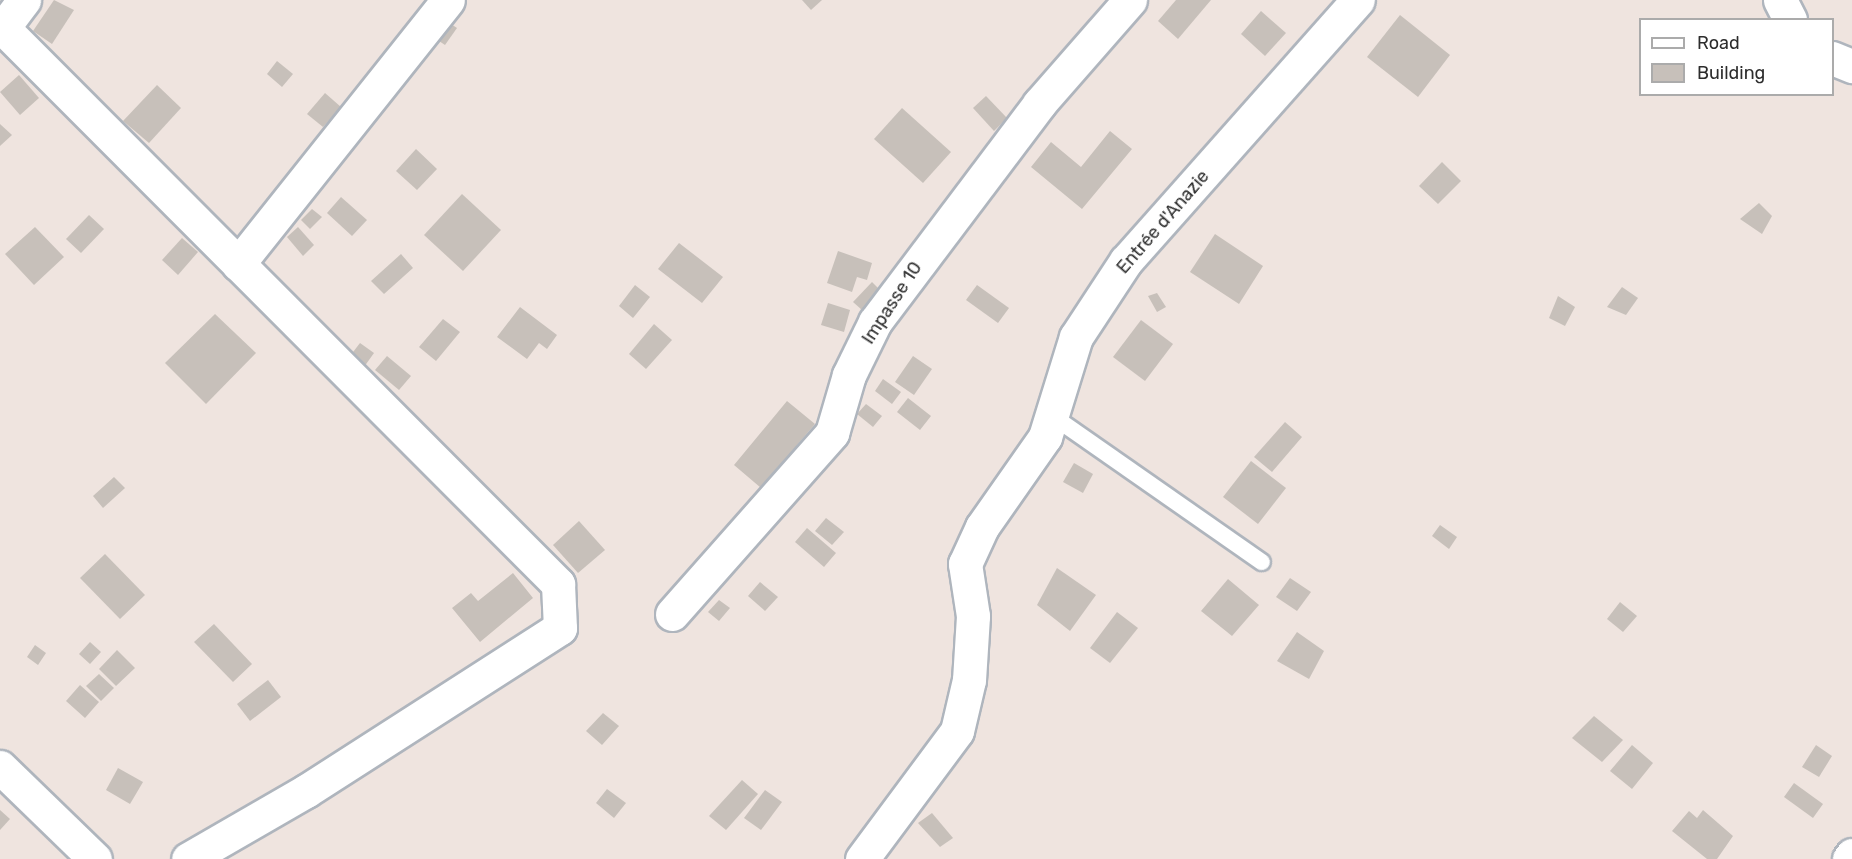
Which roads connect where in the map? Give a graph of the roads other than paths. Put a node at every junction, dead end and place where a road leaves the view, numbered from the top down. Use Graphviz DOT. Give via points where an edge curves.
graph roads {
  1 [pos="24,0"];
  2 [pos="448,0"];
  3 [pos="1130,0"];
  4 [pos="1358,0"];
  5 [pos="1780,0"];
  6 [pos="1789,18"];
  7 [pos="1,27"];
  8 [pos="1834,58"];
  9 [pos="1852,66"];
  10 [pos="238,264"];
  11 [pos="1051,415"];
  12 [pos="1262,562"];
  13 [pos="672,614"];
  14 [pos="0,767"];
  15 [pos="1852,855"];
  16 [pos="95,859"];
  17 [pos="188,859"];
  18 [pos="862,859"];
  19 [pos="1849,859"];
  1 -- 7 [label="street"];
  2 -- 10 [label="street"];
  3 -- 13 [label="street, Impasse 10" via="1040,104 875,322 849,375 832,433"];
  4 -- 11 [label="street, Entrée d'Anazie" via="1126,261 1076,337"];
  5 -- 6 [label="street"];
  7 -- 10 [label="street"];
  8 -- 9 [label="street"];
  10 -- 17 [label="street" via="558,584 560,628 306,791"];
  11 -- 12 [label="lane"];
  11 -- 18 [label="street, Entrée d'Anazie" via="1045,437 982,527 965,564 973,616 969,680 957,731"];
  14 -- 16 [label="street"];
  15 -- 19 [label="street"];
}
